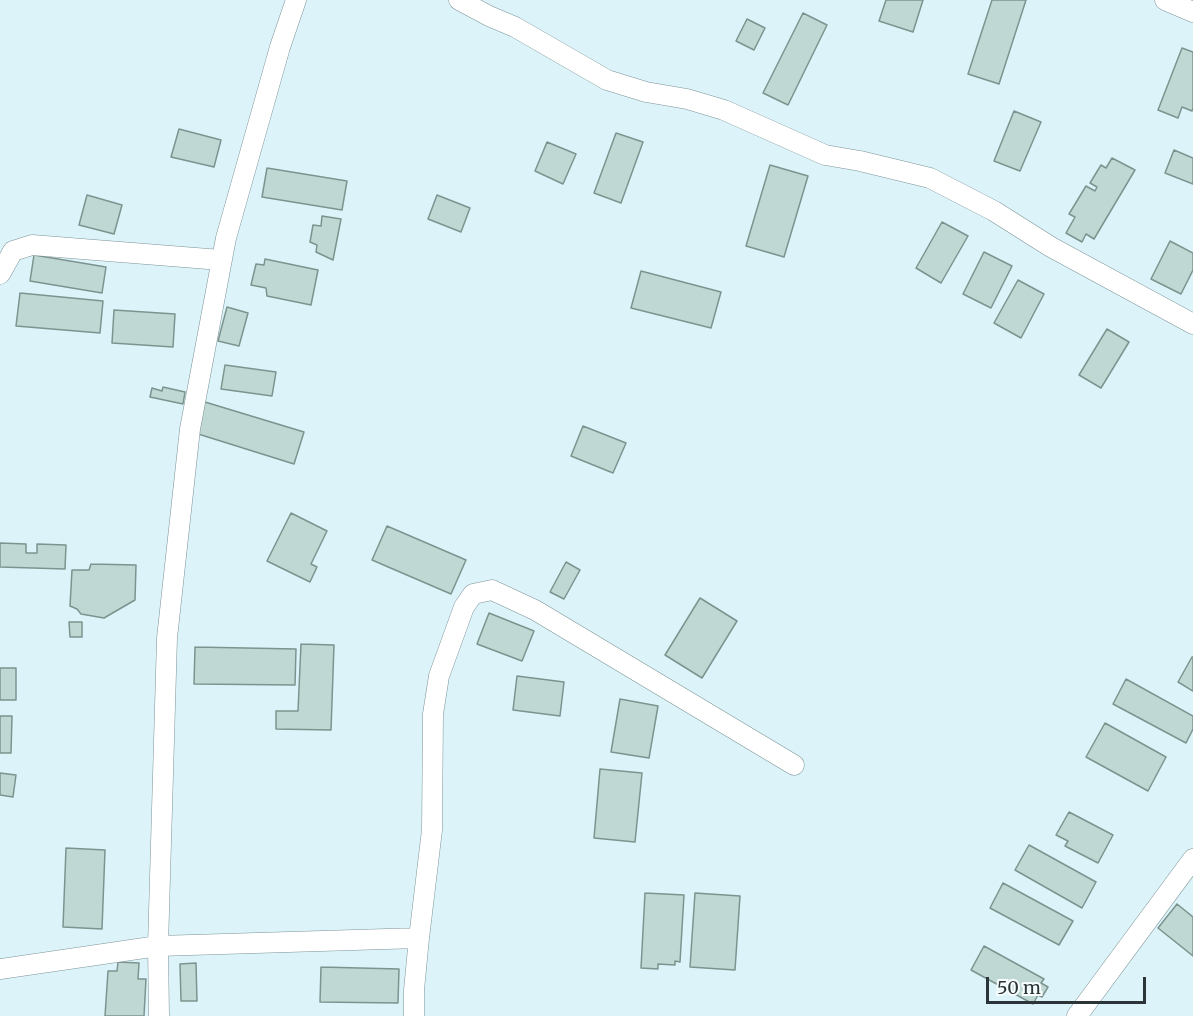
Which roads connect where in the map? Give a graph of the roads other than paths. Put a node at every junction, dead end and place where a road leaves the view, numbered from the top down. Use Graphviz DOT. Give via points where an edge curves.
graph roads {
  1 [pos="296,0"];
  2 [pos="459,0"];
  3 [pos="1165,0"];
  4 [pos="1193,12"];
  5 [pos="221,260"];
  6 [pos="0,274"];
  7 [pos="1193,324"];
  8 [pos="794,765"];
  9 [pos="1193,859"];
  10 [pos="419,939"];
  11 [pos="158,946"];
  12 [pos="0,969"];
  13 [pos="159,1016"];
  14 [pos="414,1016"];
  15 [pos="1077,1016"];
  1 -- 5 [label="street"];
  2 -- 7 [label="street" via="607,80 724,110 825,155 930,177"];
  3 -- 4 [label="street"];
  5 -- 6 [label="street" via="32,245 13,251"];
  5 -- 11 [label="street" via="190,429 167,638"];
  8 -- 10 [label="street" via="535,610 492,590 473,594 464,607 439,676 434,714 432,830"];
  9 -- 15 [label="street"];
  10 -- 11 [label="street"];
  10 -- 14 [label="street"];
  11 -- 12 [label="street"];
  11 -- 13 [label="street"];
}
